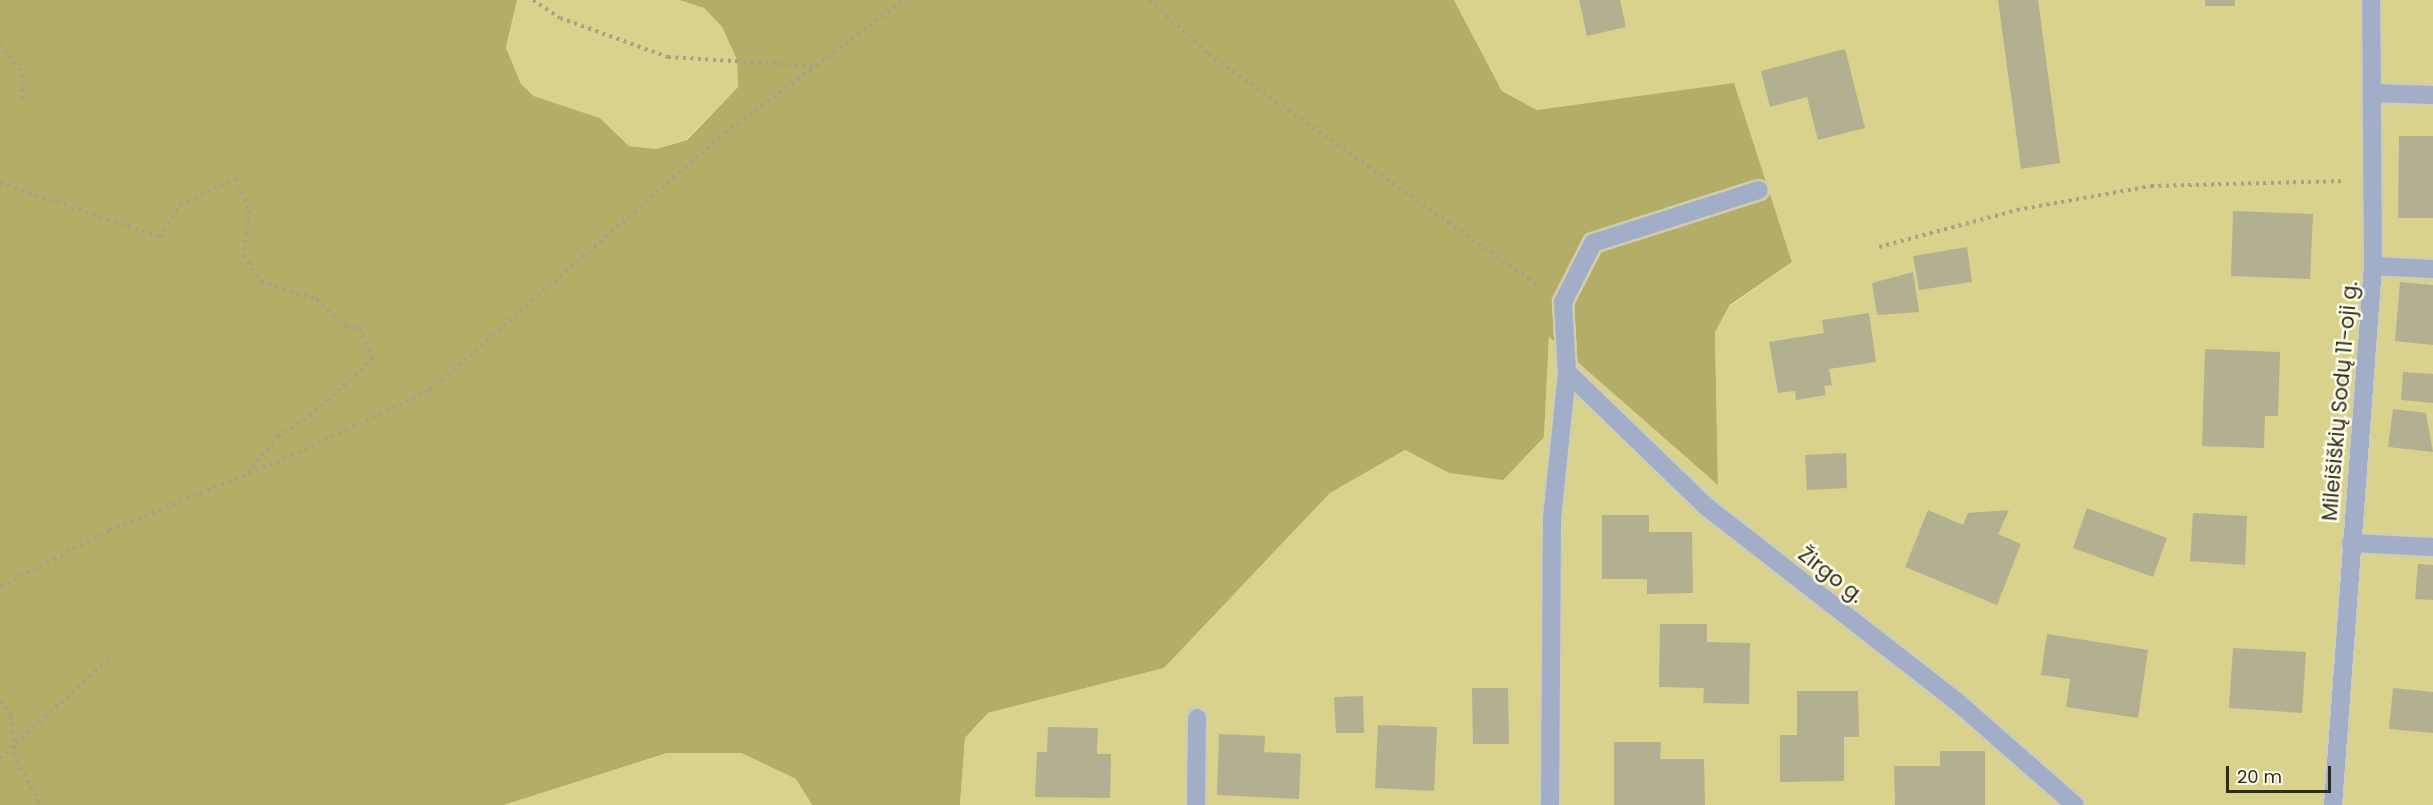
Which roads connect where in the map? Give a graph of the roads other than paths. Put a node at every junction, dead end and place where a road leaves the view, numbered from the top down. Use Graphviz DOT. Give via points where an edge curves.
graph roads {
  1 [pos="2371,0"];
  2 [pos="2372,93"];
  3 [pos="2433,95"];
  4 [pos="1759,190"];
  5 [pos="2373,266"];
  6 [pos="2433,269"];
  7 [pos="1567,372"];
  8 [pos="2351,543"];
  9 [pos="2433,547"];
  10 [pos="1197,718"];
  11 [pos="1196,805"];
  12 [pos="1550,805"];
  13 [pos="2075,805"];
  14 [pos="2333,805"];
  1 -- 2 [label="street, Mileišiškių Sodų 11-oji g."];
  2 -- 3 [label="street"];
  2 -- 5 [label="street, Mileišiškių Sodų 11-oji g."];
  4 -- 7 [label="street" via="1593,243 1563,302"];
  5 -- 6 [label="street"];
  5 -- 8 [label="street, Mileišiškių Sodų 11-oji g."];
  7 -- 12 [label="street" via="1552,518"];
  7 -- 13 [label="street, Žirgo g." via="1708,508 1956,701"];
  8 -- 9 [label="street"];
  8 -- 14 [label="street, Mileišiškių Sodų 11-oji g."];
  10 -- 11 [label="street"];
}
